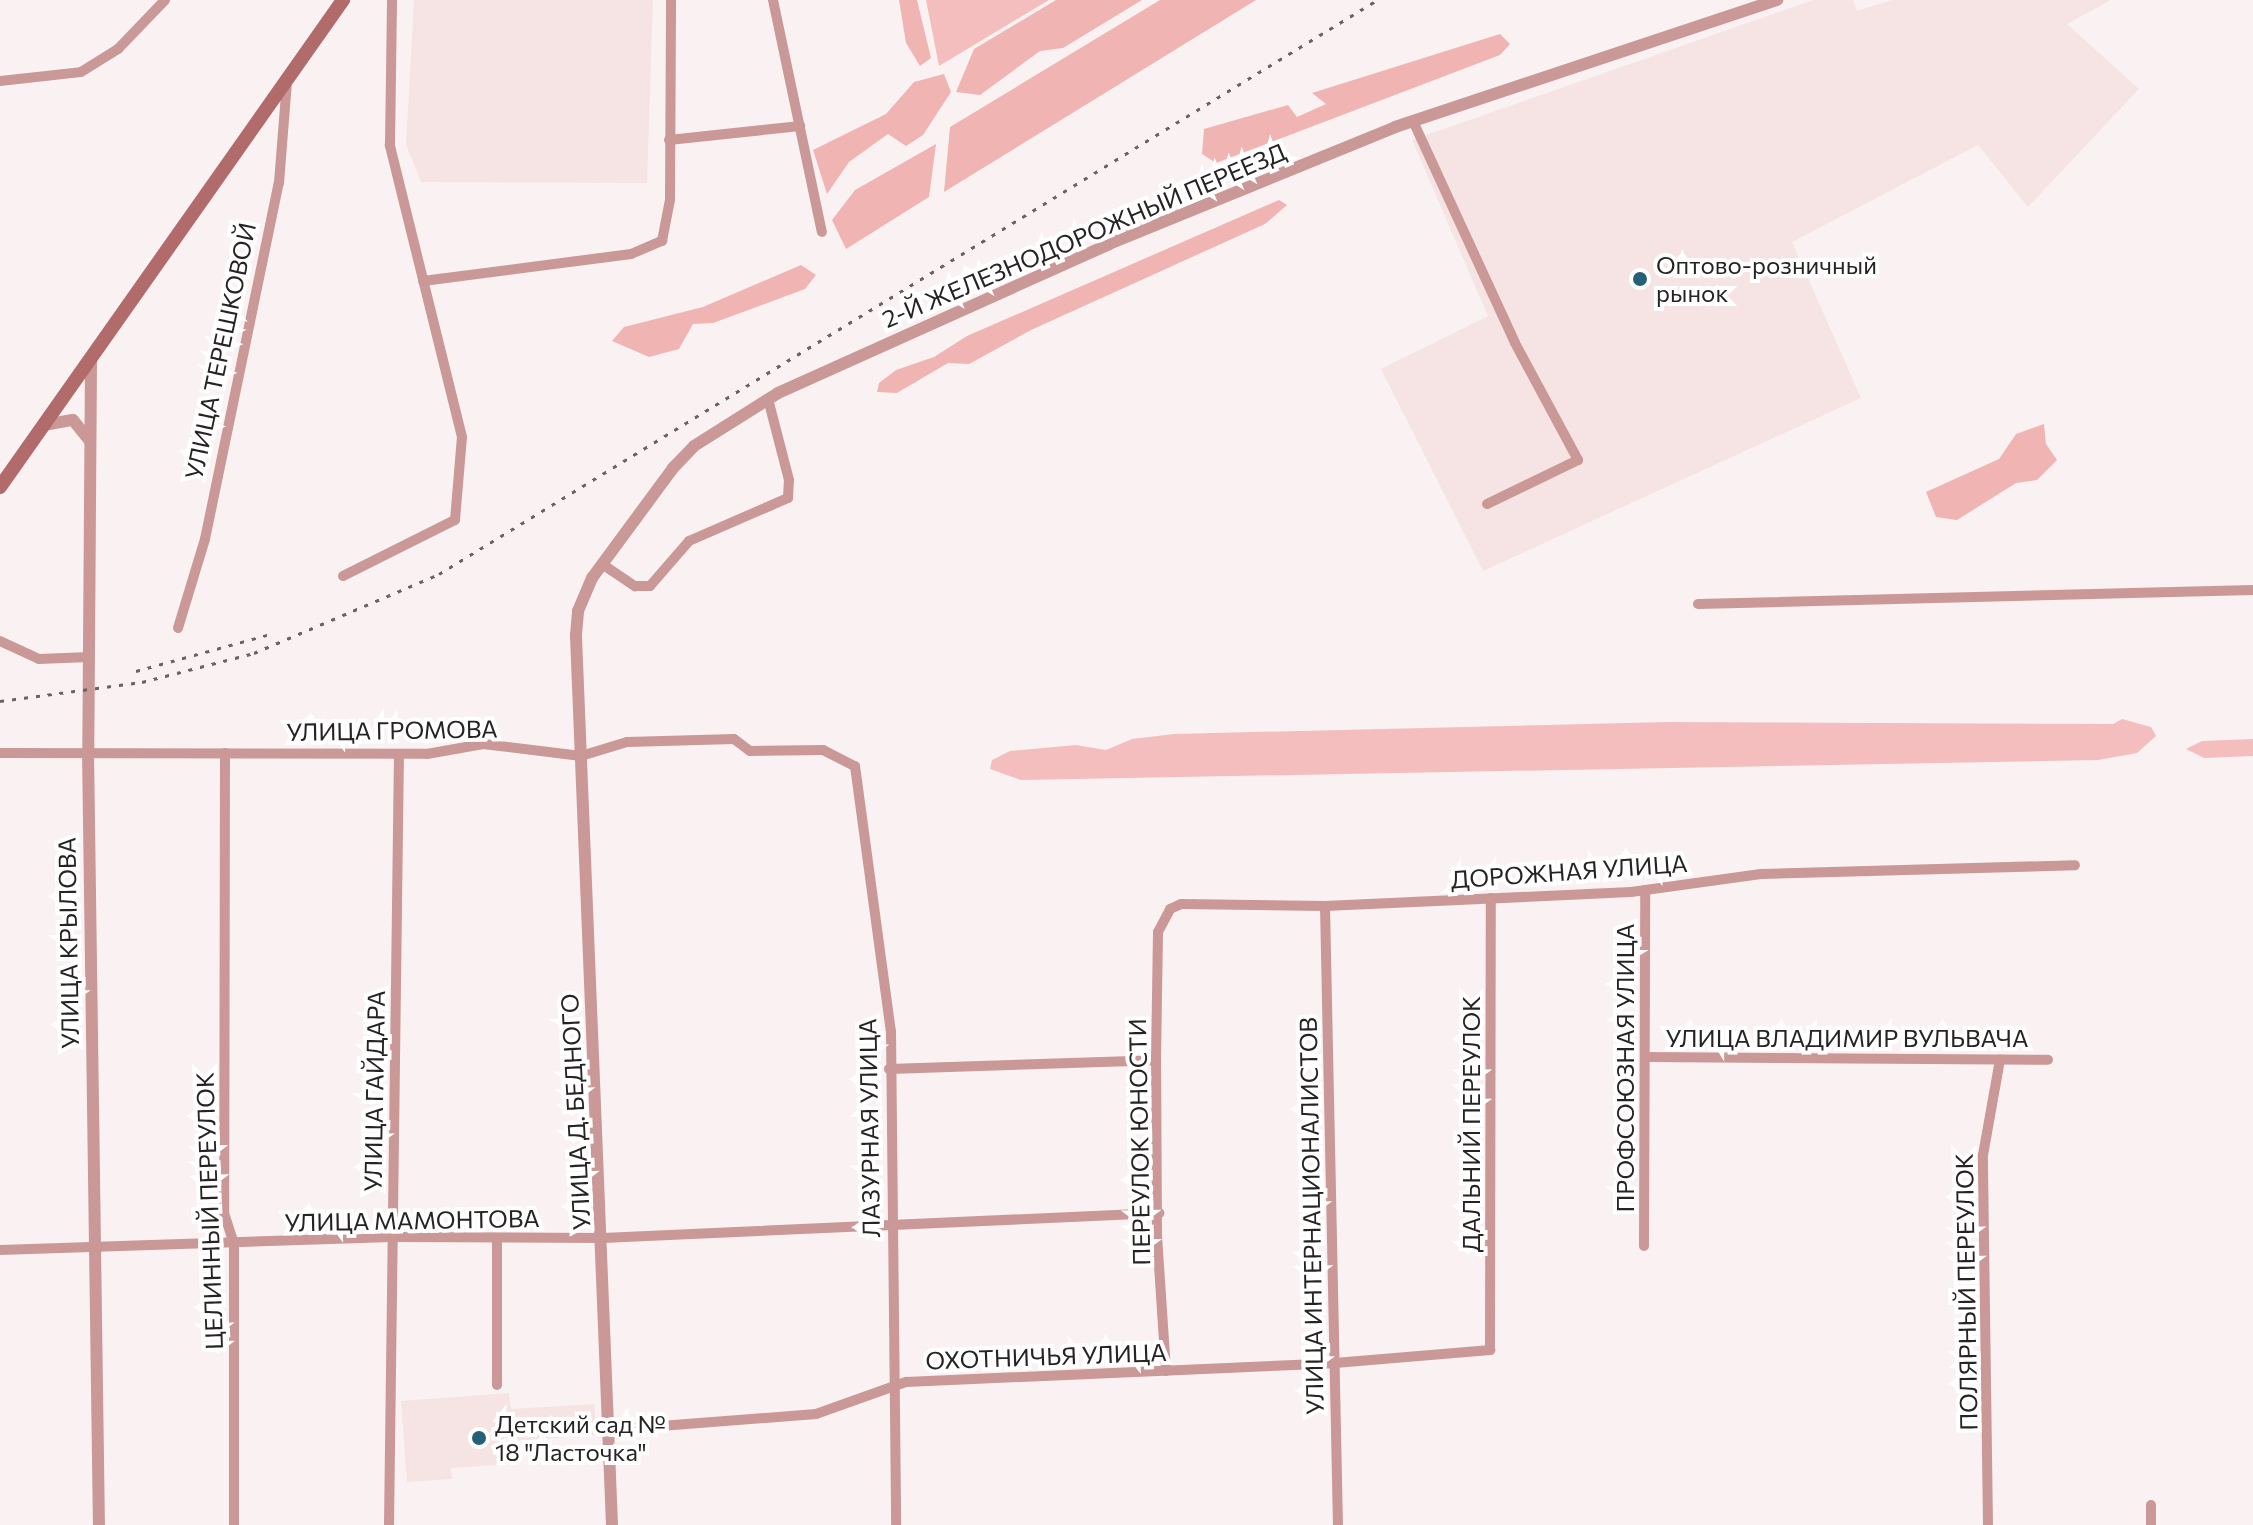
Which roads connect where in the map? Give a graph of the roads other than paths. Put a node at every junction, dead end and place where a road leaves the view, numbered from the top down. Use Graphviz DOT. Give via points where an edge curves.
graph roads {
  1 [pos="165,0"];
  2 [pos="343,0"];
  3 [pos="392,0"];
  4 [pos="671,0"];
  5 [pos="773,0"];
  6 [pos="1777,0"];
  7 [pos="288,80"];
  8 [pos="0,81"];
  9 [pos="1413,121"];
  10 [pos="800,126"];
  11 [pos="669,140"];
  12 [pos="822,232"];
  13 [pos="423,281"];
  14 [pos="91,361"];
  15 [pos="768,399"];
  16 [pos="44,425"];
  17 [pos="91,443"];
  18 [pos="0,487"];
  19 [pos="1487,504"];
  20 [pos="602,564"];
  21 [pos="343,576"];
  22 [pos="2253,590"];
  23 [pos="1698,604"];
  24 [pos="178,628"];
  25 [pos="0,641"];
  26 [pos="89,657"];
  27 [pos="580,697"];
  28 [pos="734,739"];
  29 [pos="88,751"];
  30 [pos="0,753"];
  31 [pos="225,753"];
  32 [pos="399,754"];
  33 [pos="581,756"];
  34 [pos="2075,865"];
  35 [pos="1645,890"];
  36 [pos="1491,898"];
  37 [pos="1325,906"];
  38 [pos="1165,915"];
  39 [pos="1645,1057"];
  40 [pos="1156,1060"];
  41 [pos="2000,1060"];
  42 [pos="2048,1060"];
  43 [pos="889,1069"];
  44 [pos="1159,1213"];
  45 [pos="891,1223"];
  46 [pos="392,1237"];
  47 [pos="603,1238"];
  48 [pos="497,1239"];
  49 [pos="234,1244"];
  50 [pos="1644,1246"];
  51 [pos="94,1248"];
  52 [pos="0,1250"];
  53 [pos="1490,1350"];
  54 [pos="1335,1363"];
  55 [pos="1166,1371"];
  56 [pos="497,1385"];
  57 [pos="893,1385"];
  58 [pos="609,1430"];
  59 [pos="2151,1505"];
  60 [pos="99,1525"];
  61 [pos="234,1525"];
  62 [pos="389,1525"];
  63 [pos="612,1525"];
  64 [pos="896,1525"];
  65 [pos="1338,1525"];
  66 [pos="1988,1525"];
  67 [pos="2151,1525"];
  1 -- 8 [label="street" via="118,49 81,72"];
  2 -- 7 [label="main road, УЛИЦА ТЕРЕШКОВОЙ"];
  3 -- 13 [label="street" via="390,145"];
  4 -- 11 [label="street"];
  5 -- 10 [label="street"];
  6 -- 9 [label="street, 2-Й ЖЕЛЕЗНОДОРОЖНЫЙ ПЕРЕЕЗД"];
  7 -- 14 [label="main road, УЛИЦА ТЕРЕШКОВОЙ"];
  7 -- 24 [label="street, УЛИЦА ТЕРЕШКОВОЙ" via="279,183 205,539"];
  9 -- 15 [label="street, 2-Й ЖЕЛЕЗНОДОРОЖНЫЙ ПЕРЕЕЗД" via="1109,244"];
  9 -- 19 [label="street" via="1515,343 1578,460"];
  10 -- 11 [label="street"];
  10 -- 12 [label="street"];
  11 -- 13 [label="street" via="670,200 662,241 651,250"];
  13 -- 21 [label="street" via="462,437 455,520"];
  14 -- 16 [label="main road, УЛИЦА ТЕРЕШКОВОЙ"];
  14 -- 17 [label="street, УЛИЦА КРЫЛОВА"];
  15 -- 20 [label="street, 2-Й ЖЕЛЕЗНОДОРОЖНЫЙ ПЕРЕЕЗД" via="683,455"];
  15 -- 20 [label="street" via="789,480 788,498 689,541 650,586 635,586"];
  16 -- 17 [label="street" via="73,420"];
  16 -- 18 [label="main road, УЛИЦА ТЕРЕШКОВОЙ"];
  17 -- 26 [label="street, УЛИЦА КРЫЛОВА"];
  20 -- 27 [label="street, 2-Й ЖЕЛЕЗНОДОРОЖНЫЙ ПЕРЕЕЗД" via="578,611"];
  22 -- 23 [label="street"];
  25 -- 26 [label="street" via="39,659"];
  26 -- 29 [label="street, УЛИЦА КРЫЛОВА"];
  27 -- 33 [label="street, УЛИЦА Д. БЕДНОГО"];
  28 -- 33 [label="street, УЛИЦА ГРОМОВА" via="627,742"];
  28 -- 43 [label="street, ЛАЗУРНАЯ УЛИЦА" via="750,751 823,750 855,766 891,1031"];
  29 -- 30 [label="street, УЛИЦА ГРОМОВА"];
  29 -- 31 [label="street, УЛИЦА ГРОМОВА"];
  29 -- 51 [label="street, УЛИЦА КРЫЛОВА"];
  31 -- 32 [label="street, УЛИЦА ГРОМОВА"];
  31 -- 49 [label="street, ЦЕЛИННЫЙ ПЕРЕУЛОК" via="224,1213"];
  32 -- 33 [label="street, УЛИЦА ГРОМОВА" via="483,744"];
  32 -- 46 [label="street, УЛИЦА ГАЙДАРА"];
  33 -- 47 [label="street, УЛИЦА Д. БЕДНОГО"];
  34 -- 35 [label="street, ДОРОЖНАЯ УЛИЦА" via="1761,874"];
  35 -- 36 [label="street, ДОРОЖНАЯ УЛИЦА"];
  35 -- 39 [label="street, ПРОФСОЮЗНАЯ УЛИЦА"];
  36 -- 37 [label="street, ДОРОЖНАЯ УЛИЦА"];
  36 -- 53 [label="street, ДАЛЬНИЙ ПЕРЕУЛОК"];
  37 -- 38 [label="street, ДОРОЖНАЯ УЛИЦА" via="1181,904"];
  37 -- 54 [label="street, УЛИЦА ИНТЕРНАЦИОНАЛИСТОВ"];
  38 -- 40 [label="street, ПЕРЕУЛОК ЮНОСТИ" via="1158,932"];
  39 -- 41 [label="street, УЛИЦА ВЛАДИМИР ВУЛЬВАЧА"];
  39 -- 50 [label="street, ПРОФСОЮЗНАЯ УЛИЦА"];
  40 -- 43 [label="street"];
  40 -- 44 [label="street, ПЕРЕУЛОК ЮНОСТИ"];
  41 -- 42 [label="street, УЛИЦА ВЛАДИМИР ВУЛЬВАЧА"];
  41 -- 66 [label="street, ПОЛЯРНЫЙ ПЕРЕУЛОК" via="1987,1109 1983,1155"];
  43 -- 45 [label="street, ЛАЗУРНАЯ УЛИЦА"];
  44 -- 45 [label="street, УЛИЦА МАМОНТОВА"];
  44 -- 55 [label="street, ПЕРЕУЛОК ЮНОСТИ"];
  45 -- 47 [label="street, УЛИЦА МАМОНТОВА"];
  45 -- 57 [label="street, ЛАЗУРНАЯ УЛИЦА"];
  46 -- 48 [label="street, УЛИЦА МАМОНТОВА"];
  46 -- 49 [label="street, УЛИЦА МАМОНТОВА"];
  46 -- 62 [label="street, УЛИЦА ГАЙДАРА"];
  47 -- 48 [label="street, УЛИЦА МАМОНТОВА"];
  47 -- 58 [label="street, УЛИЦА Д. БЕДНОГО"];
  48 -- 56 [label="street"];
  49 -- 51 [label="street, УЛИЦА МАМОНТОВА"];
  49 -- 61 [label="street, ЦЕЛИННЫЙ ПЕРЕУЛОК"];
  51 -- 52 [label="street, УЛИЦА МАМОНТОВА"];
  51 -- 60 [label="street, УЛИЦА КРЫЛОВА"];
  53 -- 54 [label="street, ОХОТНИЧЬЯ УЛИЦА"];
  54 -- 55 [label="street, ОХОТНИЧЬЯ УЛИЦА"];
  54 -- 65 [label="street, УЛИЦА ИНТЕРНАЦИОНАЛИСТОВ"];
  55 -- 57 [label="street, ОХОТНИЧЬЯ УЛИЦА"];
  57 -- 58 [label="street, ОХОТНИЧЬЯ УЛИЦА" via="816,1414"];
  57 -- 64 [label="street, ЛАЗУРНАЯ УЛИЦА"];
  58 -- 63 [label="street, УЛИЦА Д. БЕДНОГО"];
  59 -- 67 [label="street"];
}
